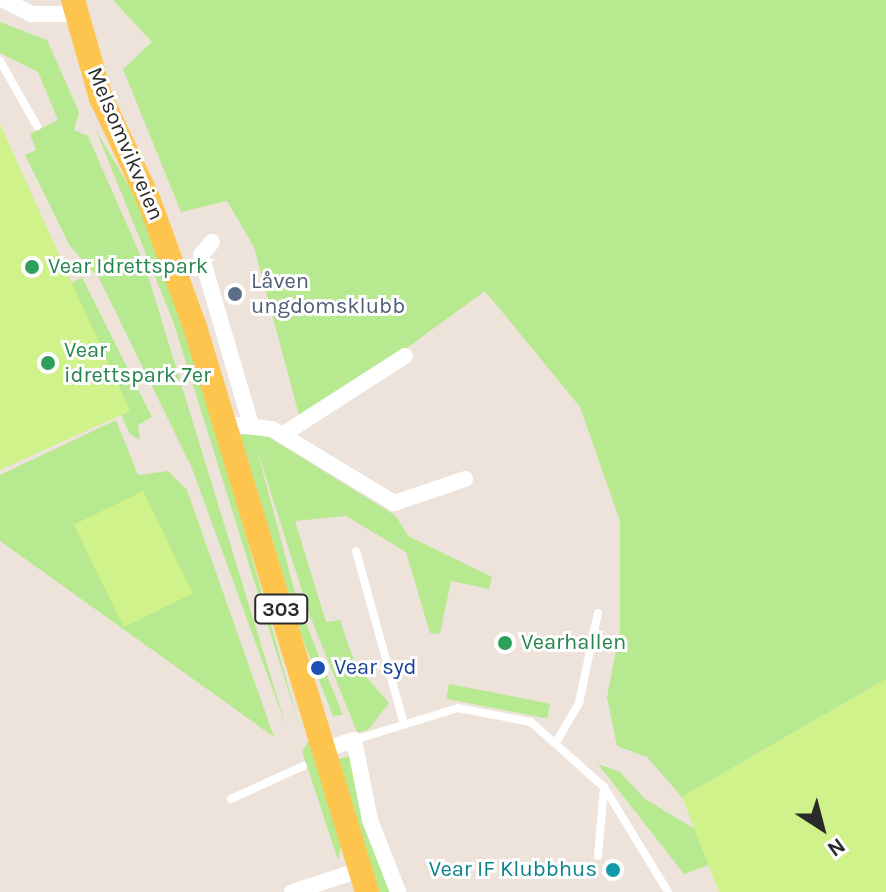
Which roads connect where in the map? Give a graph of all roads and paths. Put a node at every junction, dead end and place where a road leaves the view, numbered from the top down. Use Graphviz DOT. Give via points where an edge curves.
graph roads {
  1 [pos="4,0"];
  2 [pos="75,7"];
  3 [pos="0,61"];
  4 [pos="37,126"];
  5 [pos="212,242"];
  6 [pos="405,356"];
  7 [pos="238,423"];
  8 [pos="282,435"];
  9 [pos="465,479"];
  10 [pos="356,551"];
  11 [pos="598,613"];
  12 [pos="404,724"];
  13 [pos="558,739"];
  14 [pos="354,740"];
  15 [pos="325,749"];
  16 [pos="303,766"];
  17 [pos="604,787"];
  18 [pos="231,799"];
  19 [pos="598,856"];
  20 [pos="363,881"];
  21 [pos="292,892"];
  22 [pos="398,892"];
  23 [pos="668,892"];
  1 -- 2 [label="street" via="32,14"];
  2 -- 7 [label="main road, Melsomvikveien / 303" via="101,98 170,251"];
  3 -- 4 [label="lane"];
  5 -- 7 [label="street, Melsomvikveien" via="201,255"];
  6 -- 8 [label="street"];
  7 -- 8 [label="street"];
  7 -- 15 [label="main road, Melsomvikveien / 303"];
  8 -- 9 [label="street" via="394,503"];
  10 -- 12 [label="lane"];
  11 -- 13 [label="lane" via="579,703"];
  12 -- 13 [label="lane" via="458,708 485,709 531,722"];
  12 -- 14 [label="lane"];
  13 -- 17 [label="lane"];
  14 -- 15 [label="street"];
  14 -- 22 [label="street" via="370,820"];
  15 -- 20 [label="main road, Melsomvikveien / 303"];
  16 -- 18 [label="lane"];
  17 -- 19 [label="lane"];
  17 -- 23 [label="lane"];
  20 -- 21 [label="street"];
}
